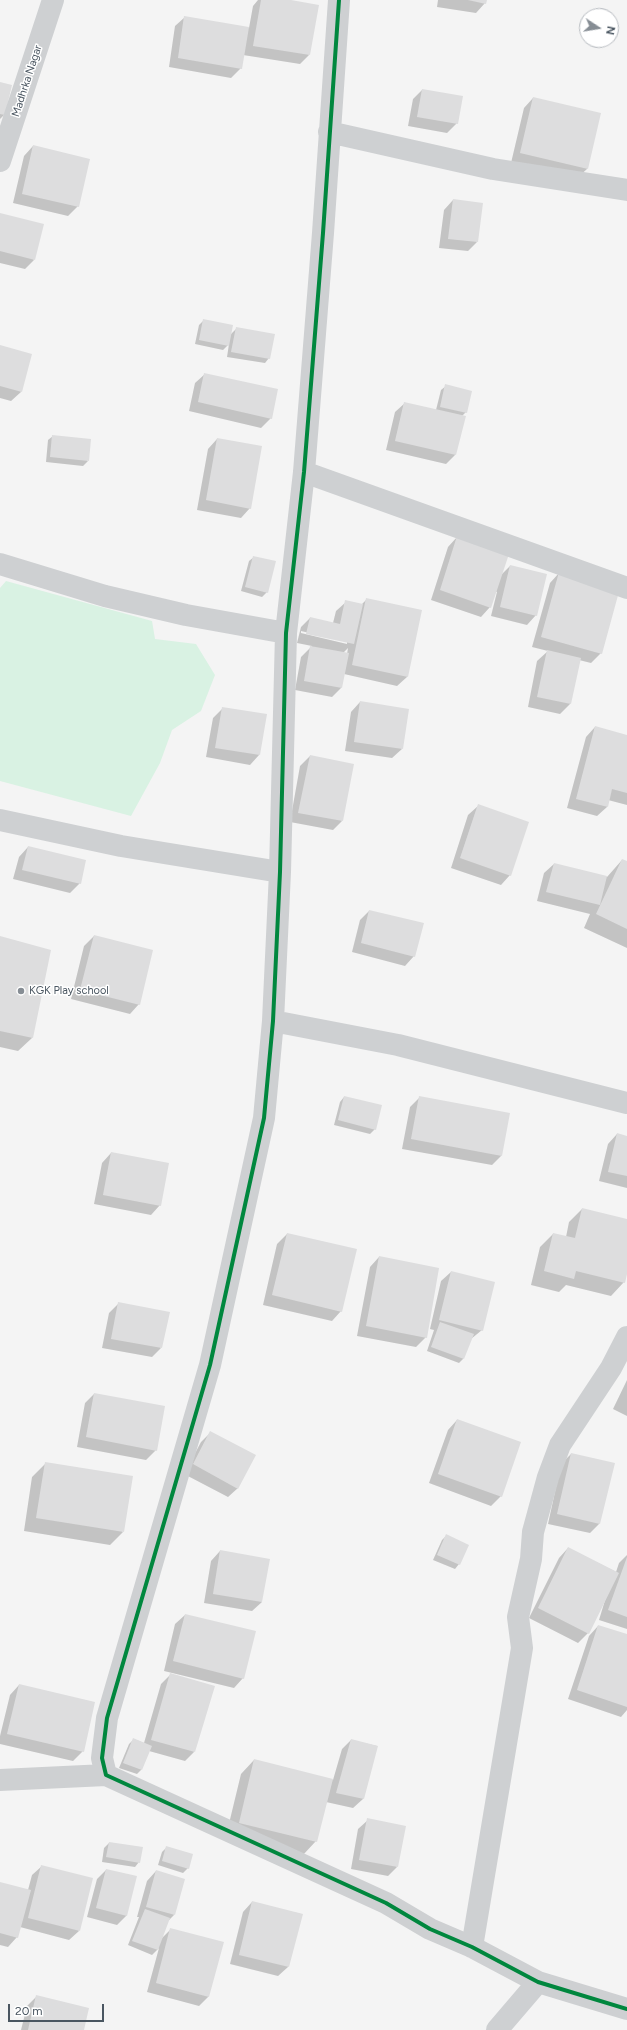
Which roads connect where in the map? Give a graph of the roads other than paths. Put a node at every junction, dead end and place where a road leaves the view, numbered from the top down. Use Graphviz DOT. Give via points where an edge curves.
graph roads {
  1 [pos="53,0"];
  2 [pos="339,0"];
  3 [pos="329,132"];
  4 [pos="0,161"];
  5 [pos="627,190"];
  6 [pos="304,472"];
  7 [pos="0,564"];
  8 [pos="627,588"];
  9 [pos="286,633"];
  10 [pos="0,820"];
  11 [pos="280,872"];
  12 [pos="273,1021"];
  13 [pos="627,1103"];
  14 [pos="627,1336"];
  15 [pos="106,1775"];
  16 [pos="0,1780"];
  17 [pos="472,1947"];
  18 [pos="538,1982"];
  19 [pos="627,2009"];
  20 [pos="497,2030"];
  1 -- 4 [label="street, Madhrka Nagar"];
  2 -- 3 [label="street"];
  3 -- 5 [label="street" via="493,169"];
  3 -- 6 [label="street" via="324,233"];
  6 -- 8 [label="street"];
  6 -- 9 [label="street"];
  7 -- 9 [label="street" via="127,601 186,615"];
  9 -- 11 [label="street"];
  10 -- 11 [label="street" via="121,846"];
  11 -- 12 [label="street"];
  12 -- 13 [label="street" via="398,1045"];
  12 -- 15 [label="street" via="264,1118 212,1357 107,1718 102,1758"];
  14 -- 17 [label="street" via="611,1368 560,1445 533,1532 531,1559 518,1617 522,1648"];
  15 -- 16 [label="street"];
  15 -- 17 [label="street" via="386,1903 430,1929"];
  17 -- 18 [label="street"];
  18 -- 19 [label="street"];
  18 -- 20 [label="street"];
}
